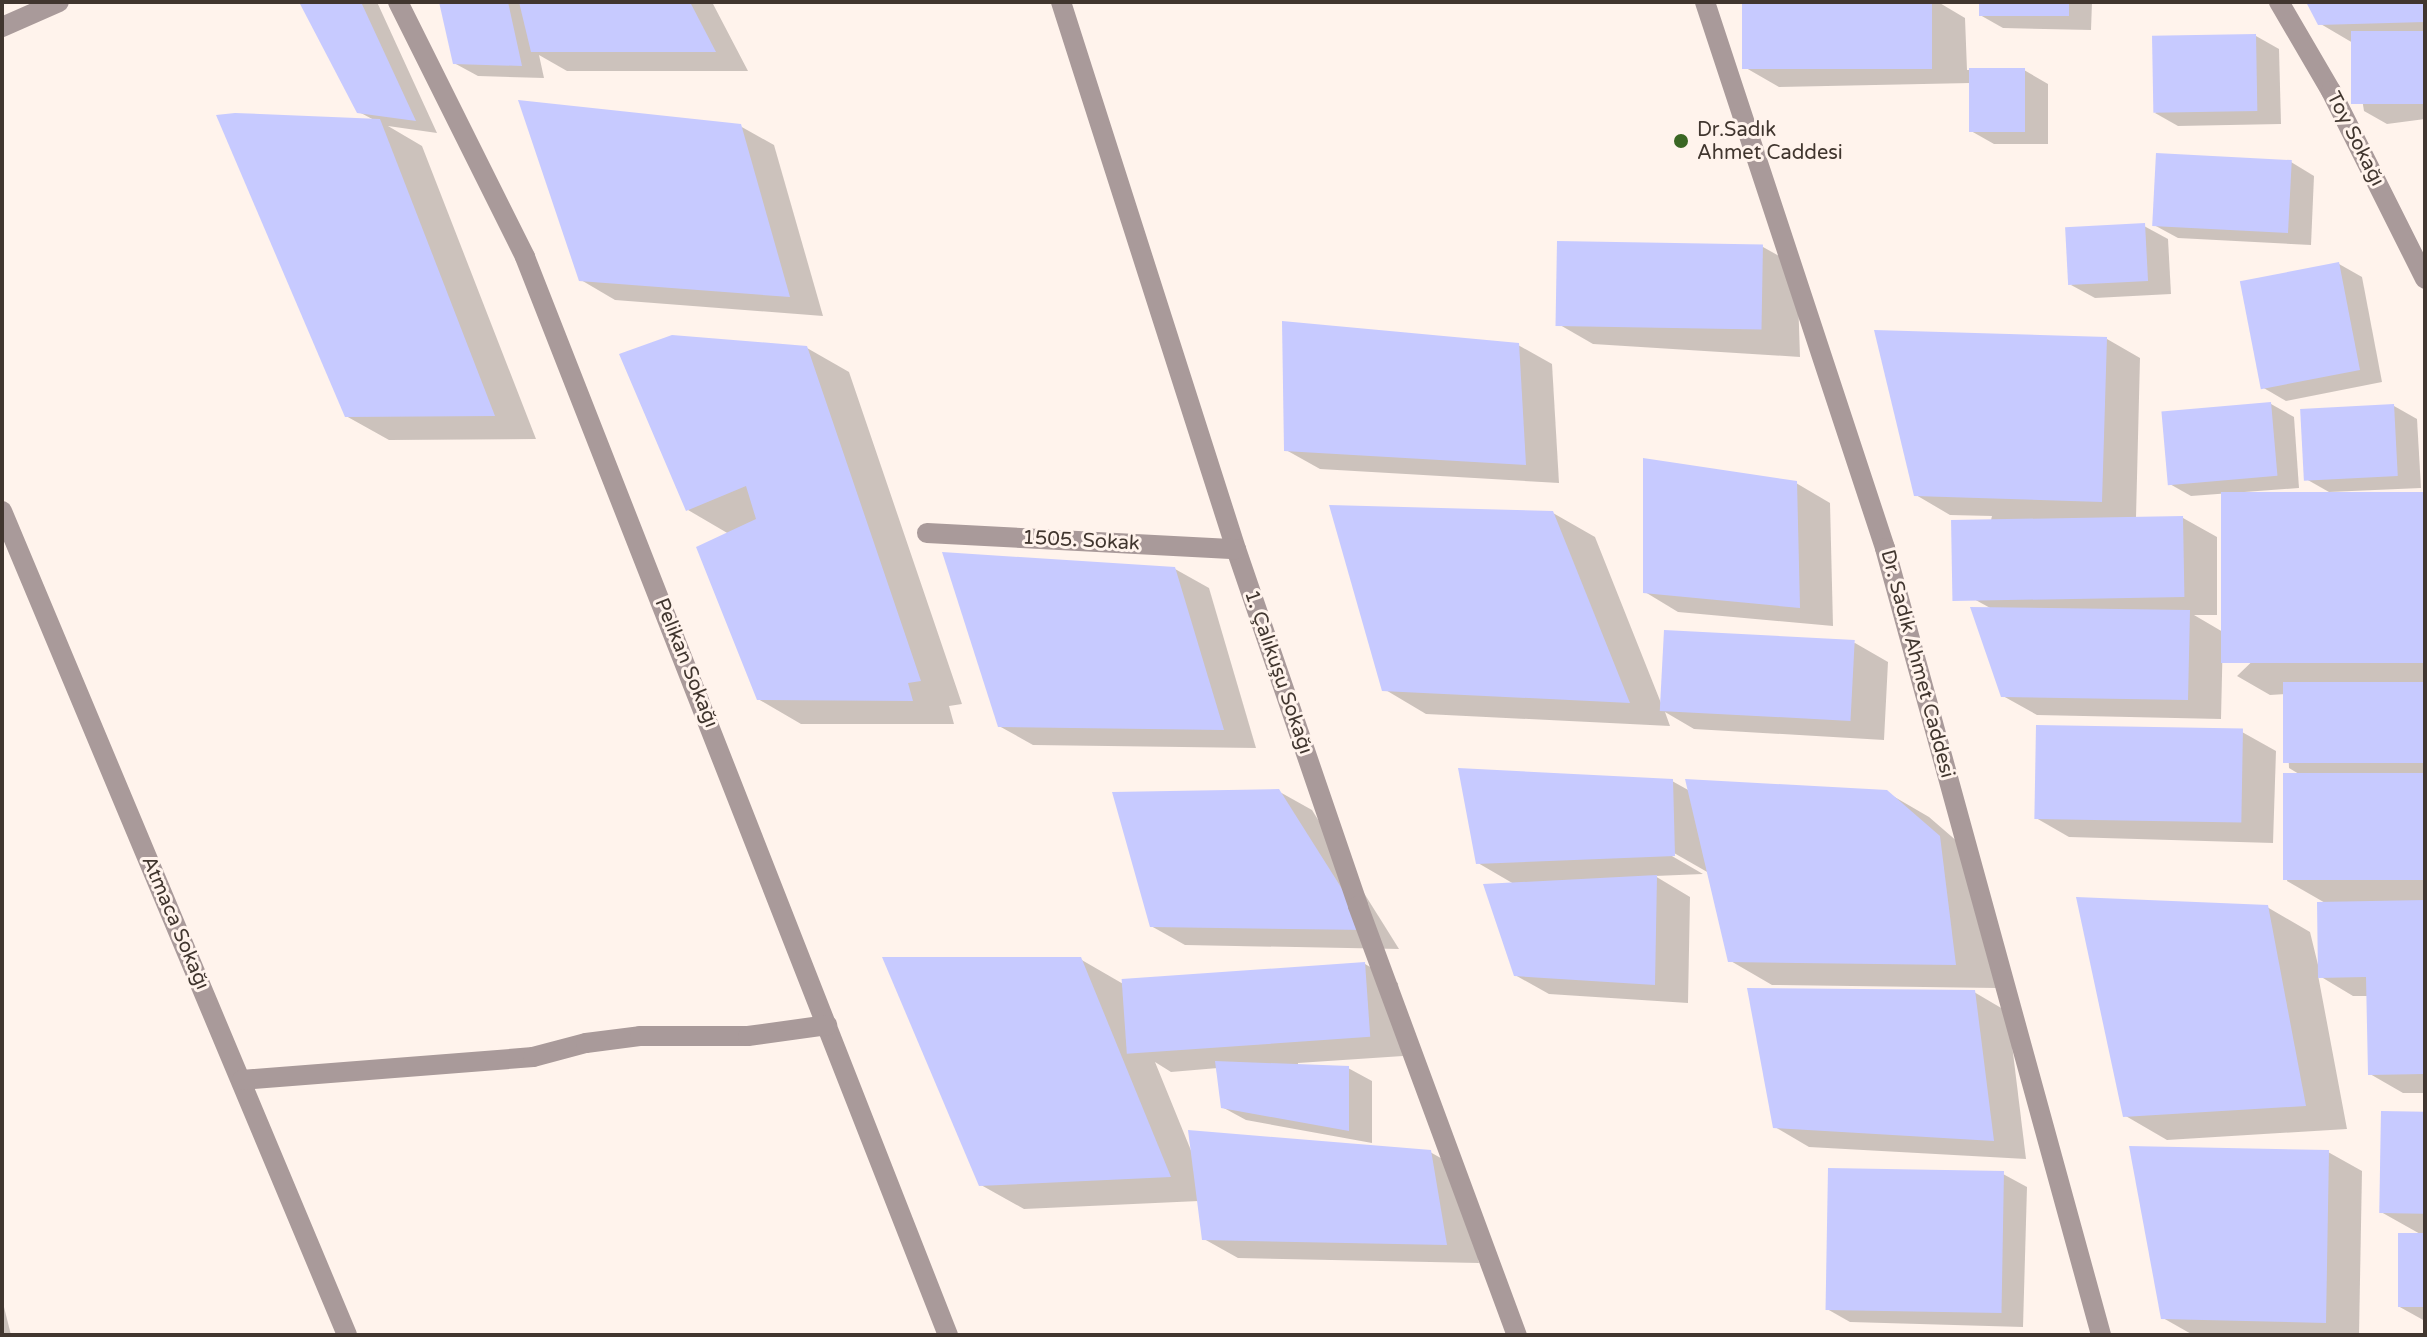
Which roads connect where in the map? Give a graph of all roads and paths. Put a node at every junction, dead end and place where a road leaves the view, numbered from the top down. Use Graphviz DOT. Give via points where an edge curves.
graph roads {
  1 [pos="59,2"];
  2 [pos="398,2"];
  3 [pos="1061,2"];
  4 [pos="1705,2"];
  5 [pos="2279,2"];
  6 [pos="2,27"];
  7 [pos="2425,279"];
  8 [pos="2,511"];
  9 [pos="927,533"];
  10 [pos="1236,549"];
  11 [pos="827,1025"];
  12 [pos="242,1080"];
  13 [pos="347,1335"];
  14 [pos="948,1335"];
  15 [pos="1517,1335"];
  16 [pos="2101,1335"];
  1 -- 6 [label="street"];
  2 -- 11 [label="street, Pelikan Sokağı" via="525,257"];
  3 -- 10 [label="street, 1. Çalıkuşu Sokağı"];
  4 -- 16 [label="street, Dr. Sadık Ahmet Caddesi" via="1885,548"];
  5 -- 7 [label="street, Toy Sokağı" via="2331,91"];
  8 -- 12 [label="street, Atmaca Sokağı"];
  9 -- 10 [label="street, 1505. Sokak"];
  10 -- 15 [label="street, 1. Çalıkuşu Sokağı" via="1358,906"];
  11 -- 12 [label="street" via="748,1036 640,1036 533,1057"];
  11 -- 14 [label="street, Pelikan Sokağı"];
  12 -- 13 [label="street, Atmaca Sokağı"];
}
